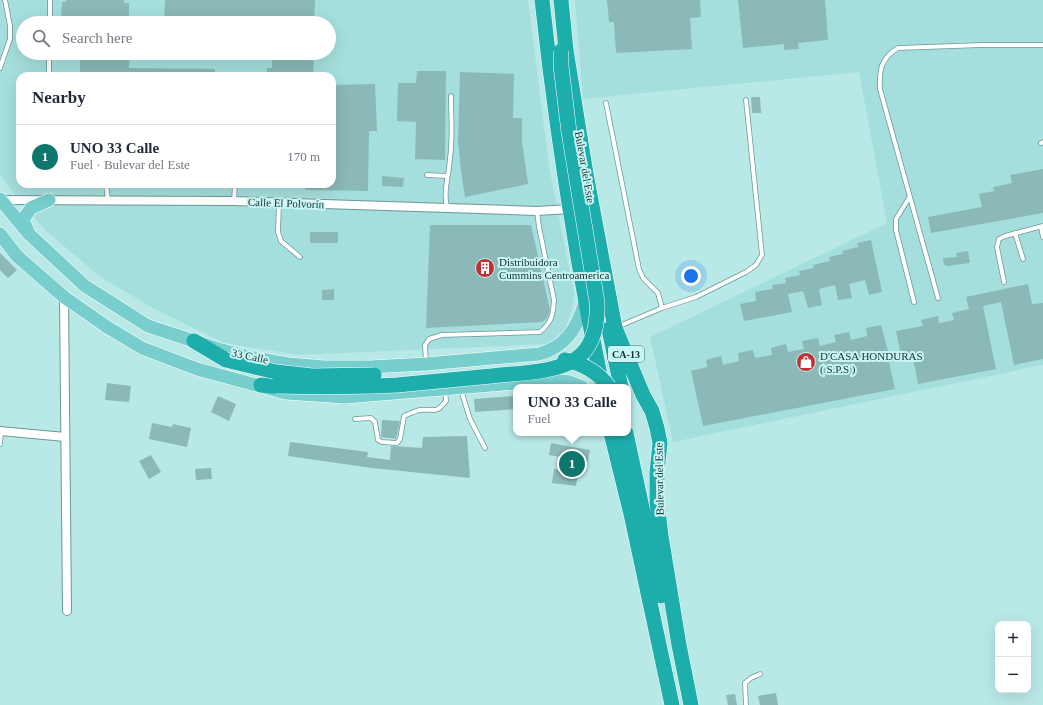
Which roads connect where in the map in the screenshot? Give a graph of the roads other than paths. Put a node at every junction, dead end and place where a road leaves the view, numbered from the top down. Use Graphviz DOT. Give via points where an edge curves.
graph roads {
  1 [pos="5,0"];
  2 [pos="50,0"];
  3 [pos="542,0"];
  4 [pos="561,0"];
  5 [pos="50,16"];
  6 [pos="564,24"];
  7 [pos="1043,45"];
  8 [pos="50,60"];
  9 [pos="0,68"];
  10 [pos="50,72"];
  11 [pos="451,96"];
  12 [pos="746,100"];
  13 [pos="606,103"];
  14 [pos="427,175"];
  15 [pos="447,176"];
  16 [pos="106,188"];
  17 [pos="235,188"];
  18 [pos="909,198"];
  19 [pos="0,200"];
  20 [pos="49,200"];
  21 [pos="108,200"];
  22 [pos="234,201"];
  23 [pos="279,203"];
  24 [pos="448,207"];
  25 [pos="570,209"];
  26 [pos="537,210"];
  27 [pos="1042,227"];
  28 [pos="1016,233"];
  29 [pos="0,234"];
  30 [pos="29,234"];
  31 [pos="1043,237"];
  32 [pos="300,257"];
  33 [pos="1022,259"];
  34 [pos="1004,282"];
  35 [pos="608,288"];
  36 [pos="64,297"];
  37 [pos="938,298"];
  38 [pos="585,302"];
  39 [pos="914,302"];
  40 [pos="662,308"];
  41 [pos="615,328"];
  42 [pos="194,341"];
  43 [pos="530,356"];
  44 [pos="426,364"];
  45 [pos="533,381"];
  46 [pos="573,384"];
  47 [pos="601,384"];
  48 [pos="606,384"];
  49 [pos="620,384"];
  50 [pos="269,386"];
  51 [pos="461,388"];
  52 [pos="445,390"];
  53 [pos="355,419"];
  54 [pos="0,431"];
  55 [pos="612,436"];
  56 [pos="627,436"];
  57 [pos="65,437"];
  58 [pos="0,444"];
  59 [pos="485,448"];
  60 [pos="67,611"];
  61 [pos="679,645"];
  62 [pos="760,674"];
  63 [pos="672,705"];
  64 [pos="691,705"];
  65 [pos="746,705"];
  1 -- 9 [label="lane" via="10,39"];
  2 -- 5 [label="lane"];
  3 -- 25 [label="highway, Bulevar del Este / CA-13"];
  4 -- 6 [label="highway, Bulevar del Este / CA-13"];
  6 -- 35 [label="highway, Bulevar del Este / CA-13" via="586,174"];
  6 -- 50 [label="highway, bridge" via="561,66 598,311 592,340 584,352 568,363 553,368 505,374 397,384"];
  7 -- 18 [label="lane" via="898,48 889,54 881,66 880,89"];
  8 -- 10 [label="lane"];
  11 -- 15 [label="lane" via="450,158"];
  12 -- 40 [label="lane" via="762,255 746,272 696,297"];
  13 -- 40 [label="lane" via="638,269 658,293"];
  14 -- 15 [label="lane"];
  15 -- 24 [label="lane" via="445,200"];
  16 -- 21 [label="lane"];
  17 -- 22 [label="lane"];
  18 -- 37 [label="lane"];
  18 -- 39 [label="lane" via="896,219 896,230"];
  19 -- 20 [label="street, Calle El Polvorín"];
  19 -- 30 [label="main road, 33 Calle"];
  20 -- 21 [label="street, Calle El Polvorín"];
  20 -- 30 [label="main road" via="31,208 23,220"];
  21 -- 22 [label="street, Calle El Polvorín"];
  22 -- 23 [label="street, Calle El Polvorín"];
  23 -- 24 [label="street, Calle El Polvorín"];
  23 -- 32 [label="lane" via="278,232 281,241"];
  24 -- 26 [label="street, Calle El Polvorín"];
  25 -- 26 [label="street, Calle El Polvorín"];
  25 -- 38 [label="highway, Bulevar del Este / CA-13"];
  26 -- 44 [label="lane" via="554,300 554,313 548,324 540,332 442,335 429,339 425,346"];
  27 -- 28 [label="lane"];
  27 -- 31 [label="lane"];
  28 -- 33 [label="lane"];
  28 -- 34 [label="lane" via="999,239 997,247"];
  29 -- 36 [label="main road" via="18,256"];
  30 -- 42 [label="main road, 33 Calle" via="85,286 148,326"];
  35 -- 41 [label="highway, Bulevar del Este / CA-13"];
  35 -- 49 [label="highway" via="606,313"];
  36 -- 50 [label="main road" via="106,327 142,348 197,369"];
  36 -- 57 [label="street"];
  38 -- 43 [label="main road, 33 Calle" via="579,319 558,346"];
  38 -- 47 [label="highway, Bulevar del Este / CA-13"];
  40 -- 41 [label="lane"];
  41 -- 61 [label="highway, Bulevar del Este / CA-13" via="657,428 660,443 657,502"];
  42 -- 44 [label="main road, 33 Calle" via="249,357 288,364 370,367"];
  42 -- 48 [label="highway, bridge" via="226,360 276,372 312,376 386,375 566,360 593,372"];
  43 -- 44 [label="main road, 33 Calle"];
  43 -- 45 [label="main road"];
  45 -- 46 [label="main road" via="561,380"];
  45 -- 51 [label="main road"];
  50 -- 52 [label="main road" via="286,393 345,397"];
  51 -- 52 [label="main road"];
  51 -- 59 [label="lane" via="470,419"];
  52 -- 53 [label="lane" via="446,401 442,407 434,411 420,410 404,416 397,443 378,440 375,422 371,418"];
  54 -- 57 [label="street"];
  54 -- 58 [label="lane"];
  55 -- 63 [label="highway" via="632,514"];
  56 -- 61 [label="highway" via="661,594"];
  57 -- 60 [label="street"];
  61 -- 64 [label="highway, Bulevar del Este / CA-13"];
  62 -- 65 [label="lane" via="745,683"];
}
